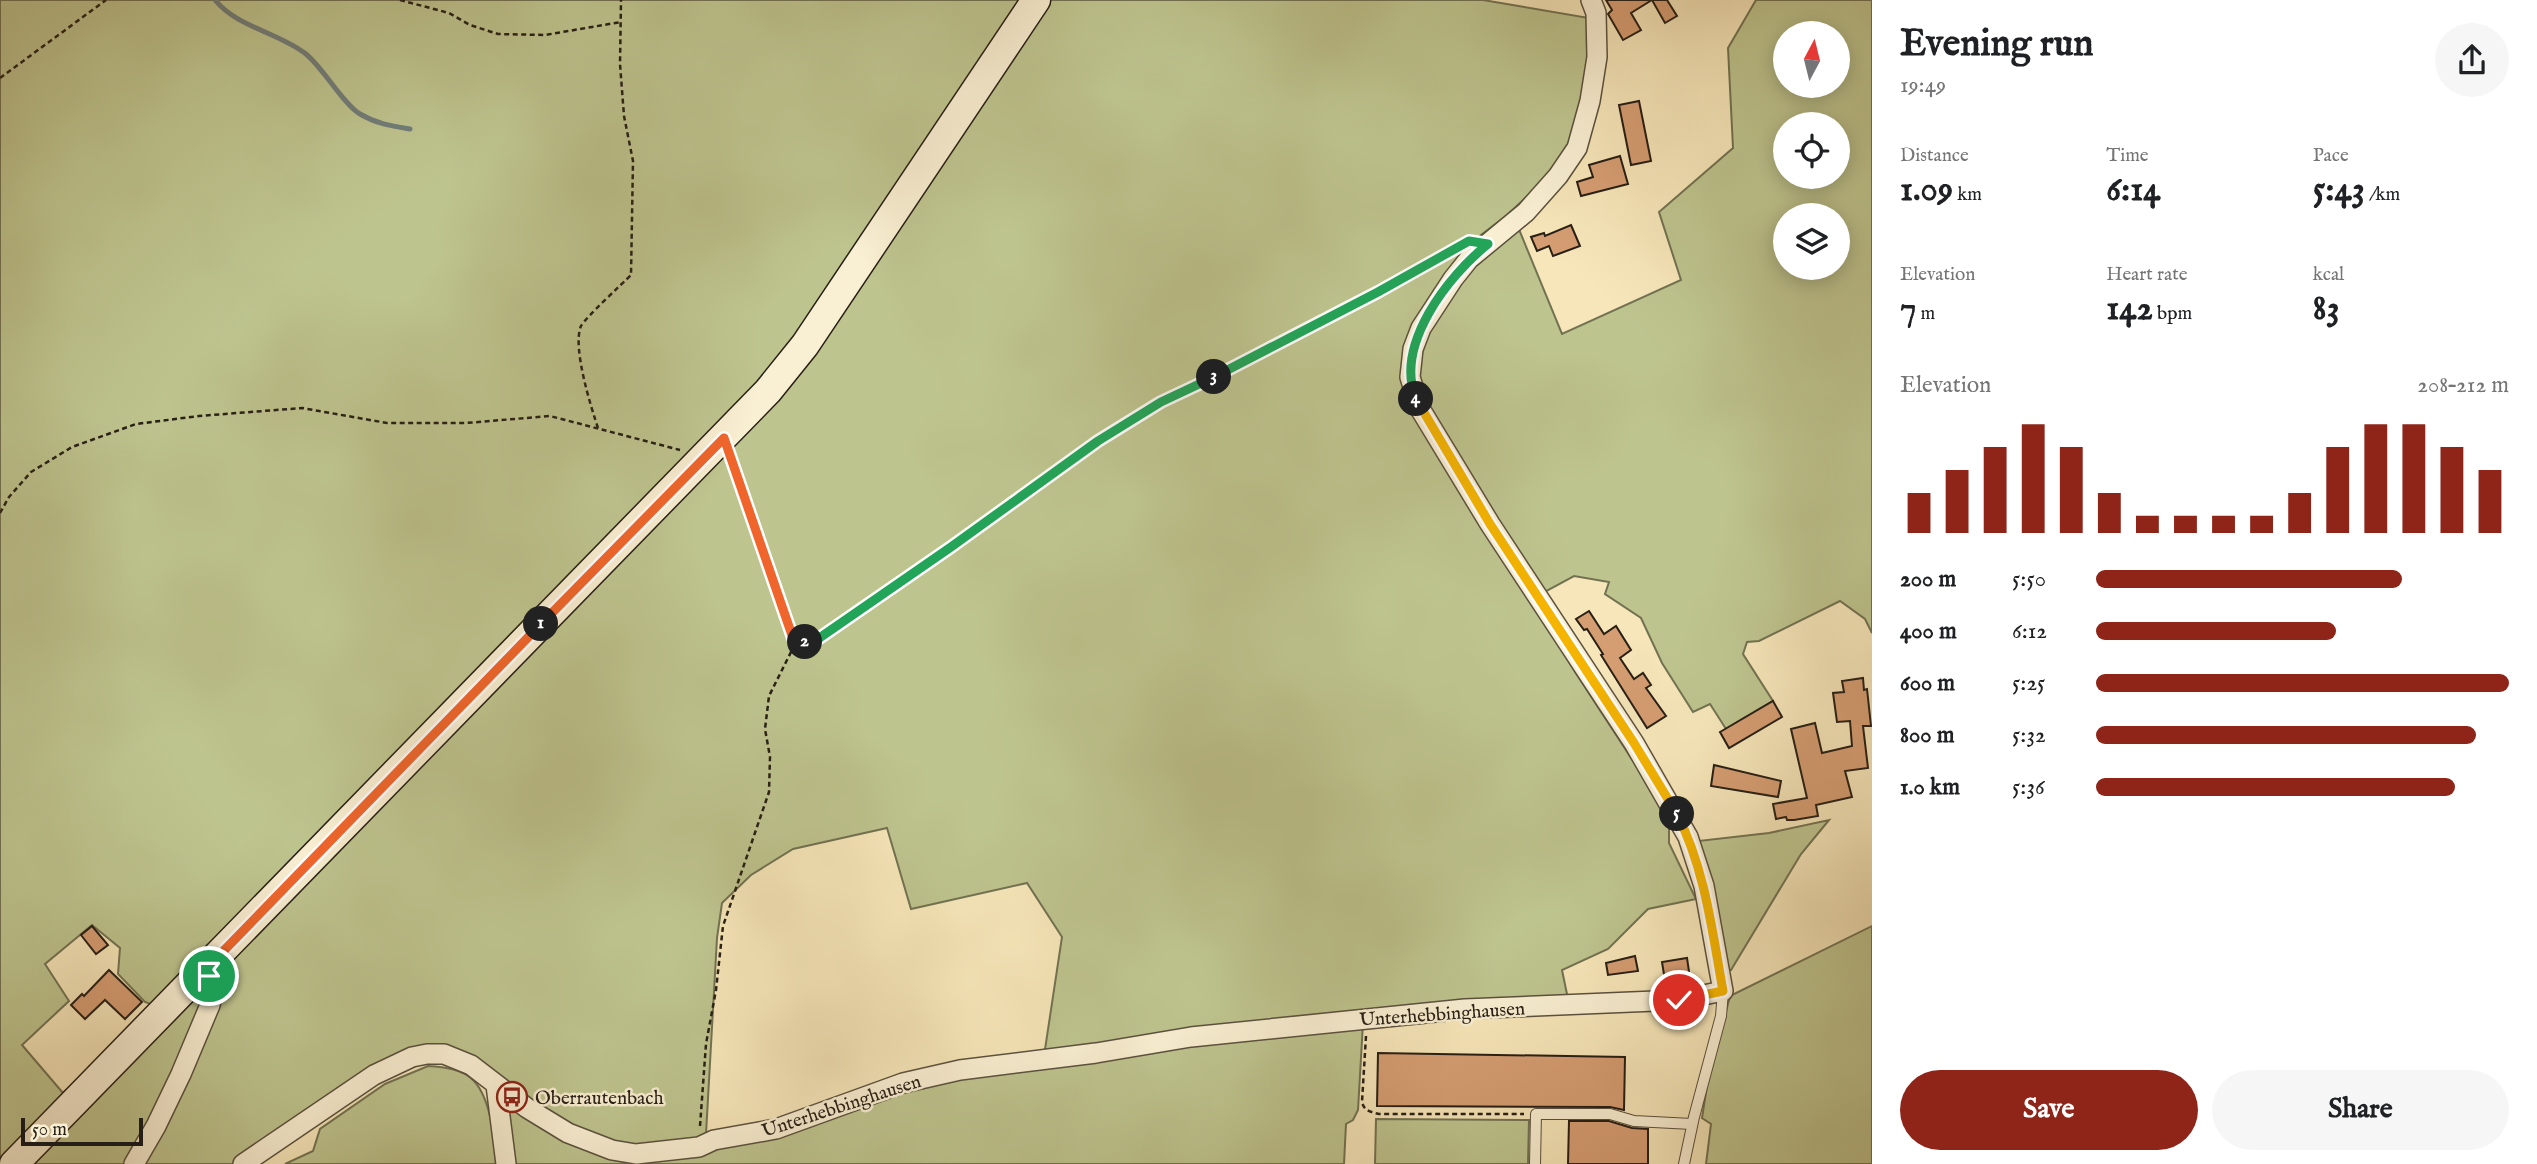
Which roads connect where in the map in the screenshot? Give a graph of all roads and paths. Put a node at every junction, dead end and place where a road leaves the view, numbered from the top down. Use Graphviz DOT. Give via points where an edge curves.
graph roads {
  1 [pos="106,0"];
  2 [pos="400,0"];
  3 [pos="621,0"];
  4 [pos="1036,0"];
  5 [pos="1591,0"];
  6 [pos="621,22"];
  7 [pos="0,78"];
  8 [pos="1488,244"];
  9 [pos="598,428"];
  10 [pos="724,438"];
  11 [pos="668,447"];
  12 [pos="0,513"];
  13 [pos="795,644"];
  14 [pos="205,970"];
  15 [pos="1723,991"];
  16 [pos="1367,1019"];
  17 [pos="496,1085"];
  18 [pos="1536,1114"];
  19 [pos="1692,1124"];
  20 [pos="699,1147"];
  21 [pos="14,1164"];
  22 [pos="134,1164"];
  23 [pos="243,1164"];
  24 [pos="506,1164"];
  25 [pos="1535,1164"];
  26 [pos="1685,1164"];
  1 -- 7 [label="path"];
  2 -- 6 [label="path" via="449,13 498,34 545,35"];
  3 -- 6 [label="path"];
  4 -- 10 [label="main road" via="805,345"];
  5 -- 8 [label="street" via="1597,25 1596,68 1577,148 1526,212"];
  6 -- 9 [label="path" via="624,116 633,161 631,275 582,326 580,350"];
  8 -- 13 [label="path" via="1469,241 1161,402 1098,441 815,641"];
  8 -- 15 [label="street" via="1469,260 1421,328 1410,377 1419,407 1634,743 1688,837 1704,886"];
  9 -- 11 [label="path"];
  9 -- 12 [label="path" via="550,416 387,423 302,408 135,424 72,447 31,472"];
  10 -- 13 [label="path"];
  10 -- 14 [label="main road"];
  13 -- 20 [label="path" via="769,696 765,729 769,792 723,926 706,1044"];
  14 -- 21 [label="main road"];
  14 -- 22 [label="street" via="214,987 210,1005 169,1099"];
  15 -- 16 [label="street, Unterhebbinghausen" via="1679,1000 1465,1009"];
  15 -- 19 [label="lane" via="1721,1016"];
  16 -- 18 [label="path" via="1362,1102 1369,1112"];
  16 -- 20 [label="street, Unterhebbinghausen" via="1178,1039 960,1070 903,1083 776,1129"];
  17 -- 20 [label="street, Unterhebbinghausen" via="568,1133 612,1150 636,1154"];
  17 -- 23 [label="street" via="471,1065 444,1054 412,1057 374,1075"];
  17 -- 24 [label="street"];
  18 -- 19 [label="lane" via="1610,1114 1634,1121"];
  18 -- 25 [label="lane"];
  19 -- 26 [label="lane"];
}
